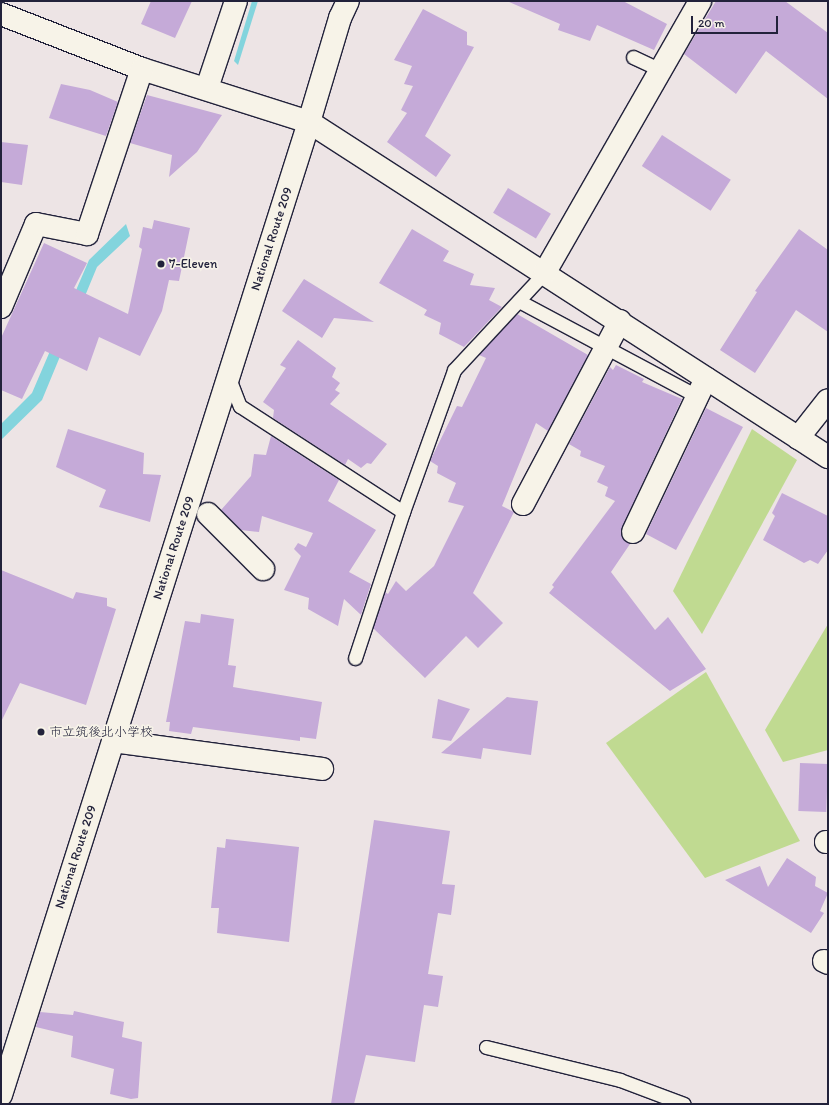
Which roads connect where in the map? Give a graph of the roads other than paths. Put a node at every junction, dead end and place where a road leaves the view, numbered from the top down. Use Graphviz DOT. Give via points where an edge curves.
graph roads {
  1 [pos="236,1"];
  2 [pos="348,1"];
  3 [pos="700,1"];
  4 [pos="1,14"];
  5 [pos="633,57"];
  6 [pos="142,69"];
  7 [pos="661,70"];
  8 [pos="208,88"];
  9 [pos="310,122"];
  10 [pos="545,272"];
  11 [pos="519,301"];
  12 [pos="1,307"];
  13 [pos="620,321"];
  14 [pos="606,348"];
  15 [pos="228,376"];
  16 [pos="702,387"];
  17 [pos="828,400"];
  18 [pos="798,438"];
  19 [pos="828,457"];
  20 [pos="523,504"];
  21 [pos="403,512"];
  22 [pos="208,514"];
  23 [pos="633,532"];
  24 [pos="263,569"];
  25 [pos="355,658"];
  26 [pos="113,741"];
  27 [pos="322,770"];
  28 [pos="486,1048"];
  29 [pos="8,1050"];
  30 [pos="1,1095"];
  31 [pos="684,1104"];
  1 -- 8 [label="main road"];
  2 -- 9 [label="main road, National Route 209" via="340,18"];
  3 -- 7 [label="main road"];
  4 -- 6 [label="main road"];
  5 -- 7 [label="lane"];
  6 -- 8 [label="main road"];
  6 -- 12 [label="main road" via="87,234 36,224"];
  7 -- 10 [label="main road"];
  8 -- 9 [label="main road"];
  9 -- 10 [label="main road"];
  9 -- 15 [label="main road, National Route 209"];
  10 -- 11 [label="lane"];
  10 -- 13 [label="main road"];
  11 -- 14 [label="lane"];
  11 -- 21 [label="lane" via="454,370"];
  13 -- 14 [label="main road"];
  13 -- 16 [label="main road"];
  14 -- 16 [label="lane"];
  14 -- 20 [label="main road"];
  15 -- 21 [label="lane" via="240,406"];
  15 -- 26 [label="main road, National Route 209"];
  16 -- 18 [label="main road"];
  16 -- 23 [label="main road"];
  17 -- 18 [label="main road"];
  18 -- 19 [label="main road"];
  21 -- 25 [label="lane"];
  22 -- 24 [label="main road"];
  26 -- 27 [label="main road"];
  26 -- 29 [label="main road, National Route 209"];
  28 -- 31 [label="lane" via="620,1080"];
  29 -- 30 [label="main road, National Route 209"];
}
